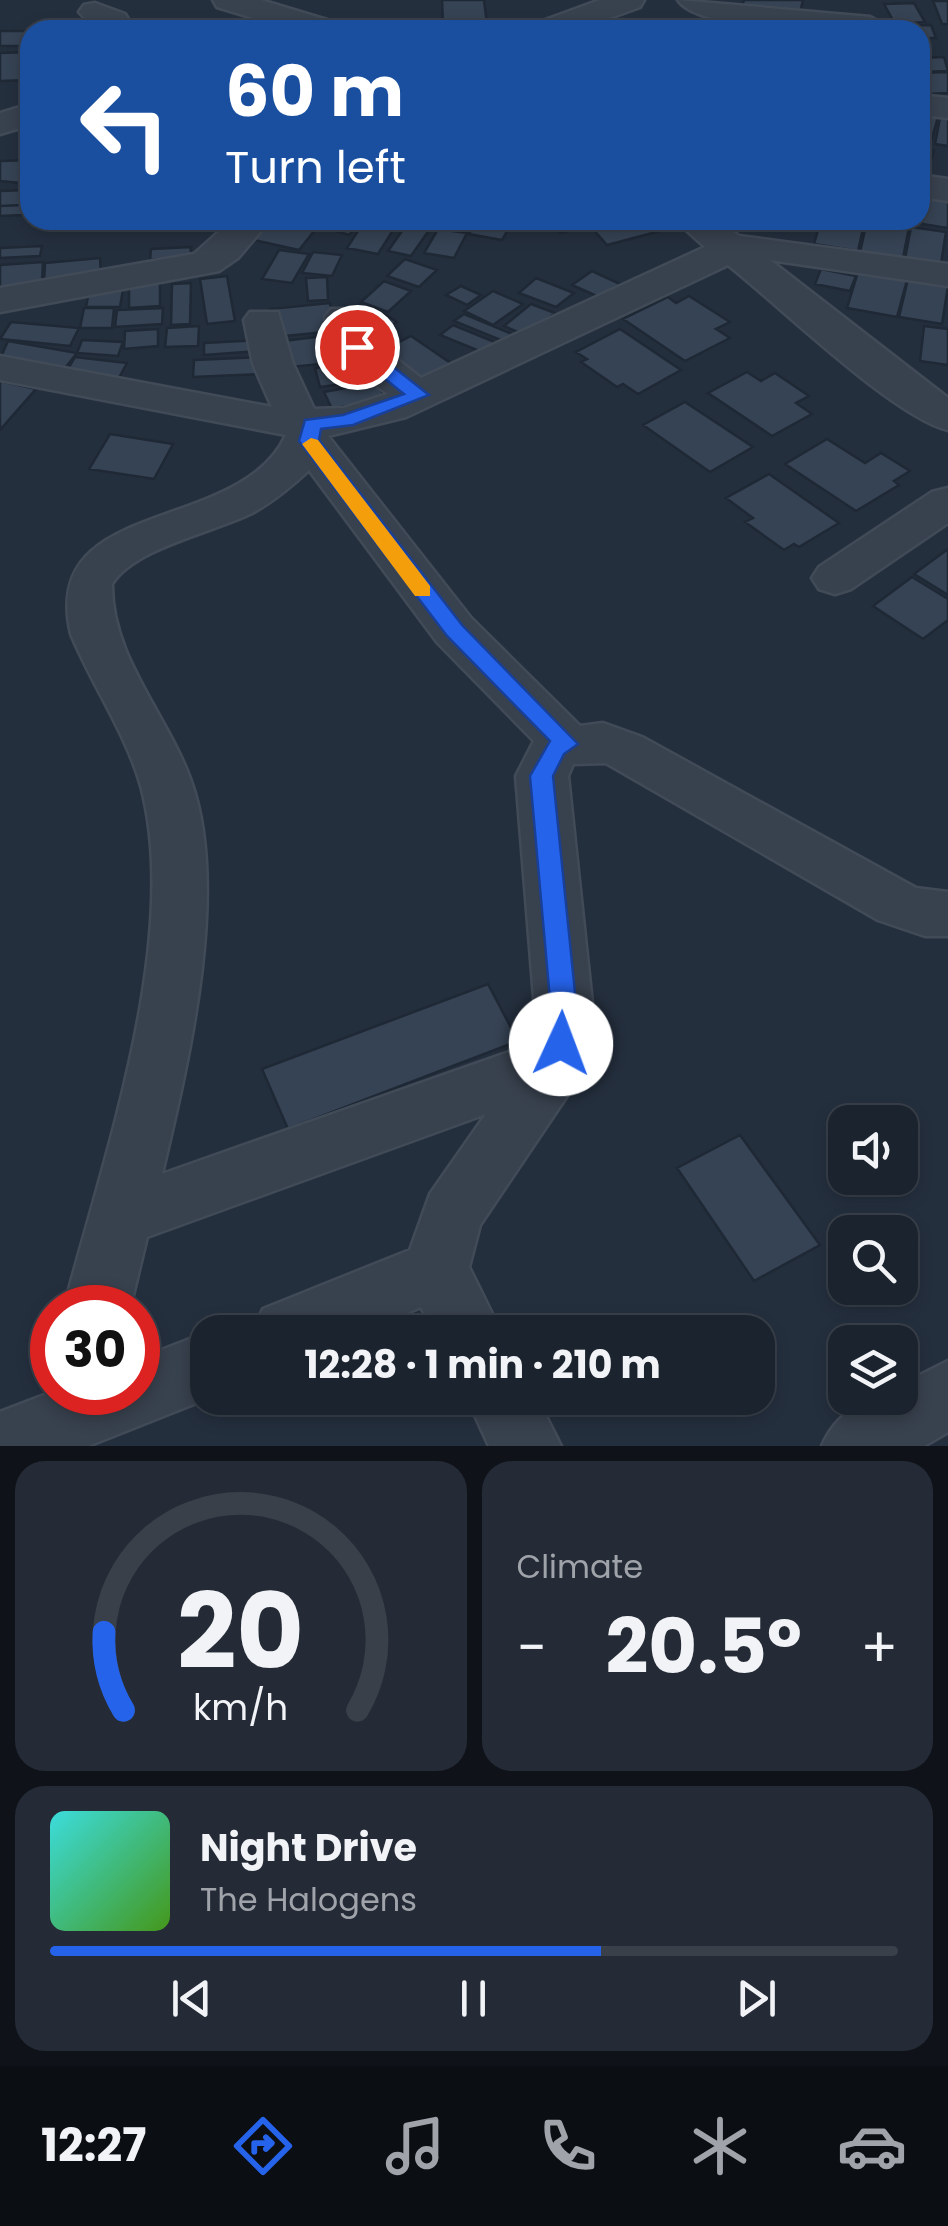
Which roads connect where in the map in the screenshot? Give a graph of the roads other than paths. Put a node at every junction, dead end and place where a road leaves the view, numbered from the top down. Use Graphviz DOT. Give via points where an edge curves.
graph roads {
  1 [pos="228,0"];
  2 [pos="629,0"];
  3 [pos="692,0"];
  4 [pos="867,19"];
  5 [pos="290,20"];
  6 [pos="593,20"];
  7 [pos="243,230"];
  8 [pos="724,230"];
  9 [pos="750,238"];
  10 [pos="948,275"];
  11 [pos="0,300"];
  12 [pos="345,318"];
  13 [pos="264,320"];
  14 [pos="0,368"];
  15 [pos="893,382"];
  16 [pos="948,387"];
  17 [pos="419,395"];
  18 [pos="948,417"];
  19 [pos="306,429"];
  20 [pos="948,502"];
  21 [pos="835,578"];
  22 [pos="567,744"];
  23 [pos="948,914"];
  24 [pos="556,1062"];
  25 [pos="118,1218"];
  26 [pos="436,1270"];
  27 [pos="102,1285"];
  28 [pos="327,1315"];
  29 [pos="459,1315"];
  30 [pos="190,1371"];
  31 [pos="160,1380"];
  32 [pos="948,1395"];
  33 [pos="59,1415"];
  34 [pos="510,1415"];
  35 [pos="2,1446"];
  36 [pos="526,1446"];
  37 [pos="857,1446"];
  1 -- 5 [label="street"];
  2 -- 6 [label="street"];
  3 -- 4 [label="street" via="712,9"];
  7 -- 11 [label="street" via="206,263"];
  8 -- 9 [label="street"];
  9 -- 10 [label="street"];
  9 -- 15 [label="street"];
  9 -- 17 [label="street"];
  12 -- 17 [label="street" via="368,360"];
  13 -- 19 [label="street" via="273,364"];
  14 -- 19 [label="street"];
  15 -- 16 [label="street"];
  15 -- 18 [label="street"];
  17 -- 19 [label="street"];
  19 -- 22 [label="street" via="454,630"];
  19 -- 25 [label="street" via="283,472 227,508 108,555 89,583 93,632 162,766 177,860 178,920 166,1012"];
  20 -- 21 [label="street"];
  22 -- 23 [label="street" via="603,742 624,750 897,904"];
  22 -- 24 [label="street" via="556,748 542,776 565,1022"];
  24 -- 25 [label="street"];
  24 -- 26 [label="street" via="452,1214"];
  25 -- 27 [label="street"];
  26 -- 28 [label="street"];
  26 -- 29 [label="street"];
  30 -- 31 [label="street"];
  32 -- 37 [label="street"];
  33 -- 35 [label="street"];
  34 -- 36 [label="street"];
}
